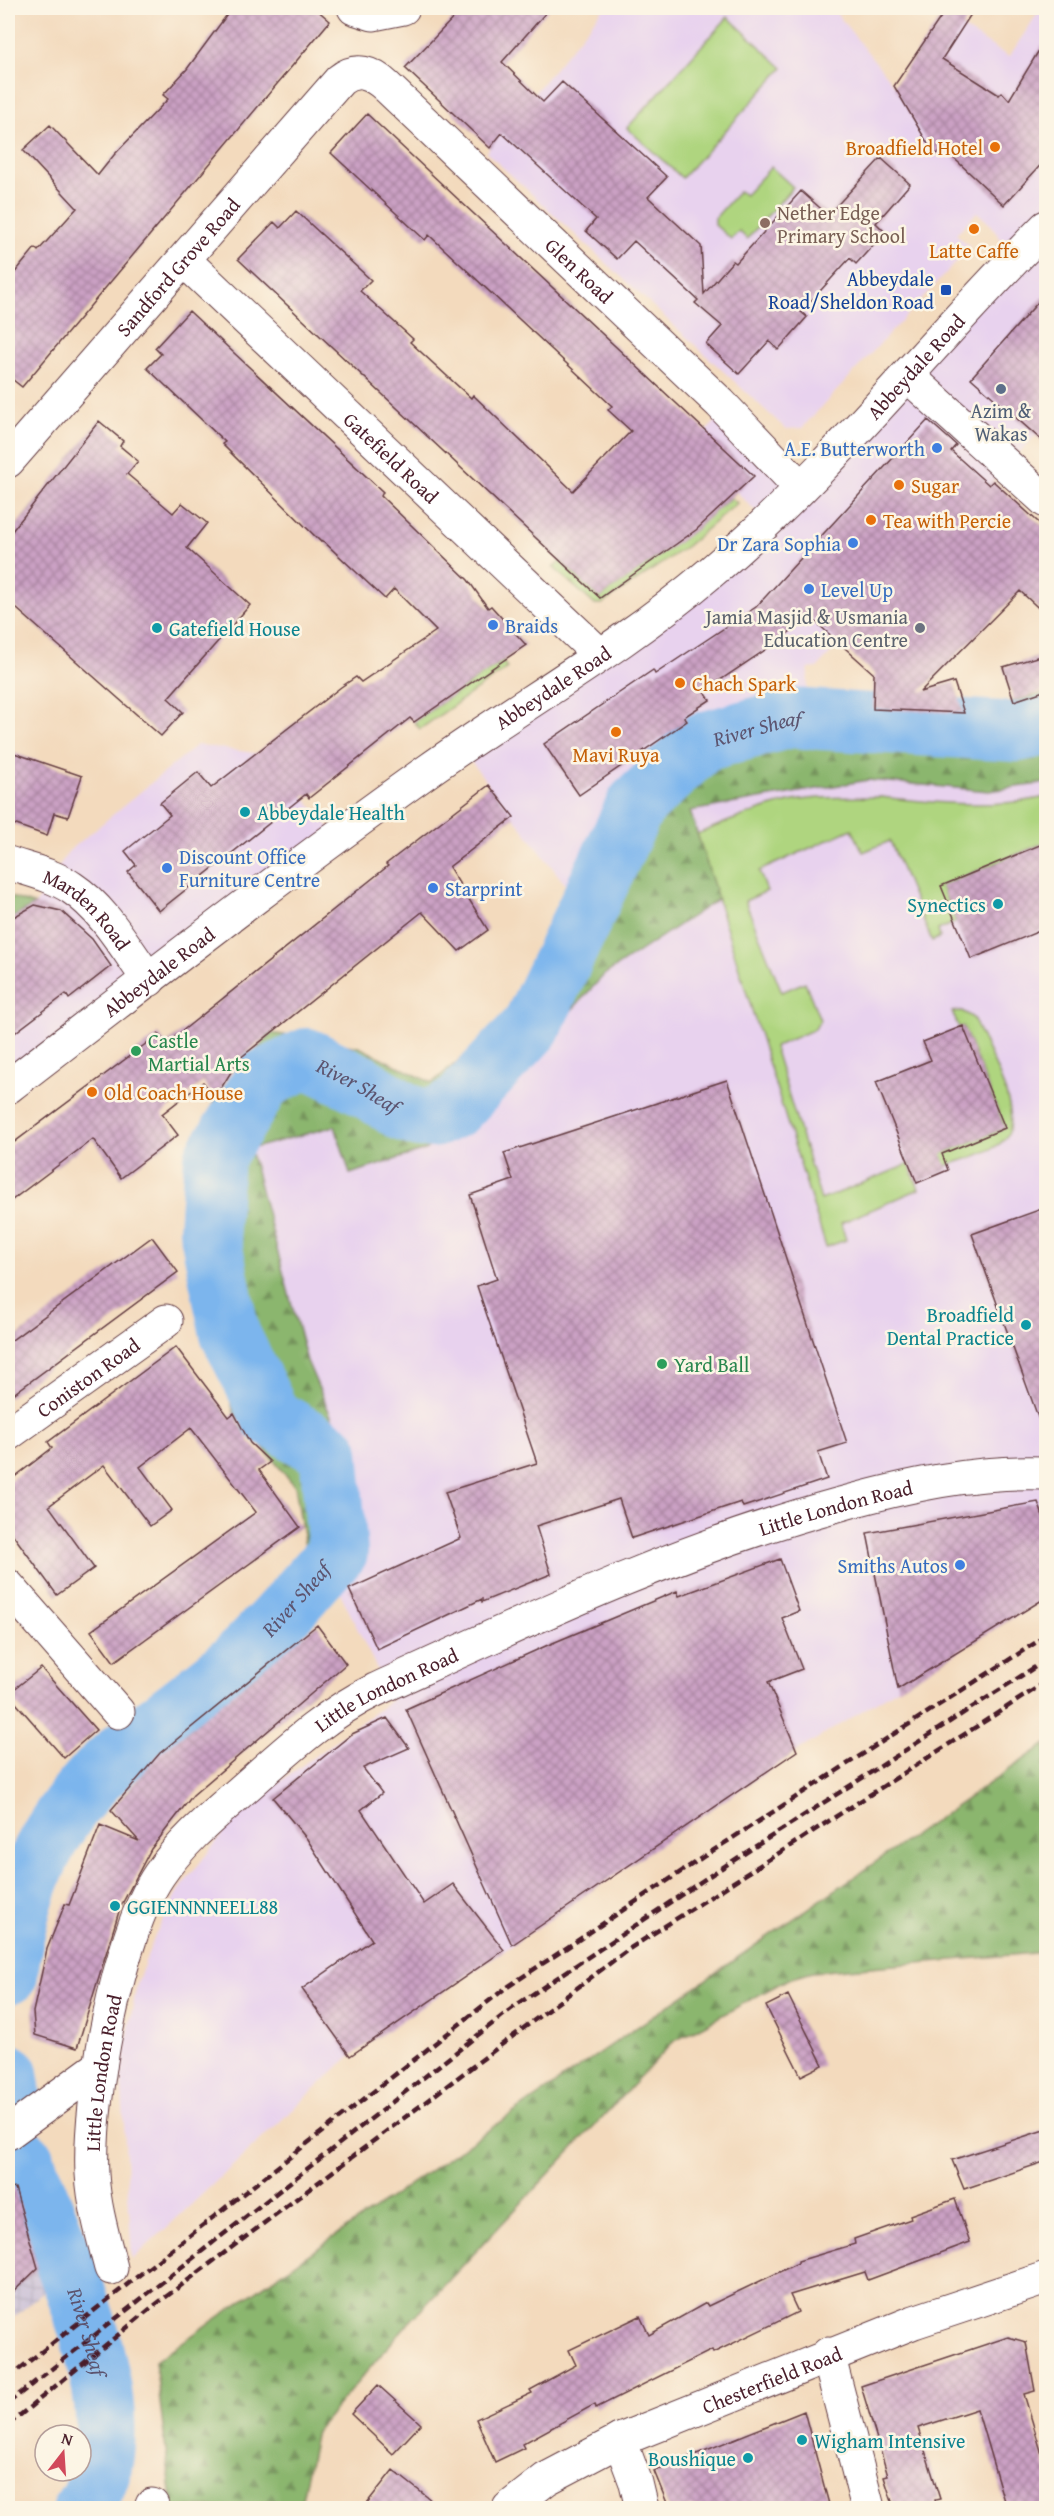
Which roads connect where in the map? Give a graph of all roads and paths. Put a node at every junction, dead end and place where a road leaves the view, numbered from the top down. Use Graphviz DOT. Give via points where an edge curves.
graph roads {
  1 [pos="348,74"];
  2 [pos="1047,227"];
  3 [pos="184,261"];
  4 [pos="908,376"];
  5 [pos="8,462"];
  6 [pos="800,487"];
  7 [pos="1047,501"];
  8 [pos="599,654"];
  9 [pos="8,863"];
  10 [pos="149,980"];
  11 [pos="8,1087"];
  12 [pos="166,1321"];
  13 [pos="8,1434"];
  14 [pos="1047,1473"];
  15 [pos="8,1586"];
  16 [pos="118,1712"];
  17 [pos="100,2066"];
  18 [pos="8,2133"];
  19 [pos="111,2268"];
  20 [pos="1046,2280"];
  21 [pos="828,2354"];
  22 [pos="620,2440"];
  23 [pos="509,2508"];
  24 [pos="642,2508"];
  25 [pos="868,2508"];
  1 -- 3 [label="main road, Sandford Grove Road"];
  1 -- 6 [label="main road, Glen Road" via="364,72 378,78 720,403"];
  2 -- 4 [label="main road, Abbeydale Road"];
  3 -- 5 [label="main road, Sandford Grove Road"];
  3 -- 8 [label="main road, Gatefield Road"];
  4 -- 6 [label="main road, Abbeydale Road"];
  4 -- 7 [label="main road"];
  6 -- 8 [label="main road, Abbeydale Road" via="710,573"];
  8 -- 10 [label="main road, Abbeydale Road" via="336,835"];
  9 -- 10 [label="main road, Marden Road" via="72,887 98,910"];
  10 -- 11 [label="main road, Abbeydale Road"];
  12 -- 13 [label="main road, Coniston Road"];
  14 -- 17 [label="main road, Little London Road" via="936,1481 802,1514 677,1557 578,1597 352,1701 309,1732 201,1827 157,1877 125,1956"];
  15 -- 16 [label="main road"];
  17 -- 18 [label="main road"];
  17 -- 19 [label="main road, Little London Road" via="92,2172"];
  20 -- 21 [label="main road, Chesterfield Road"];
  21 -- 22 [label="main road, Chesterfield Road"];
  21 -- 25 [label="main road"];
  22 -- 23 [label="main road, Chesterfield Road" via="546,2479"];
  22 -- 24 [label="main road"];
}
